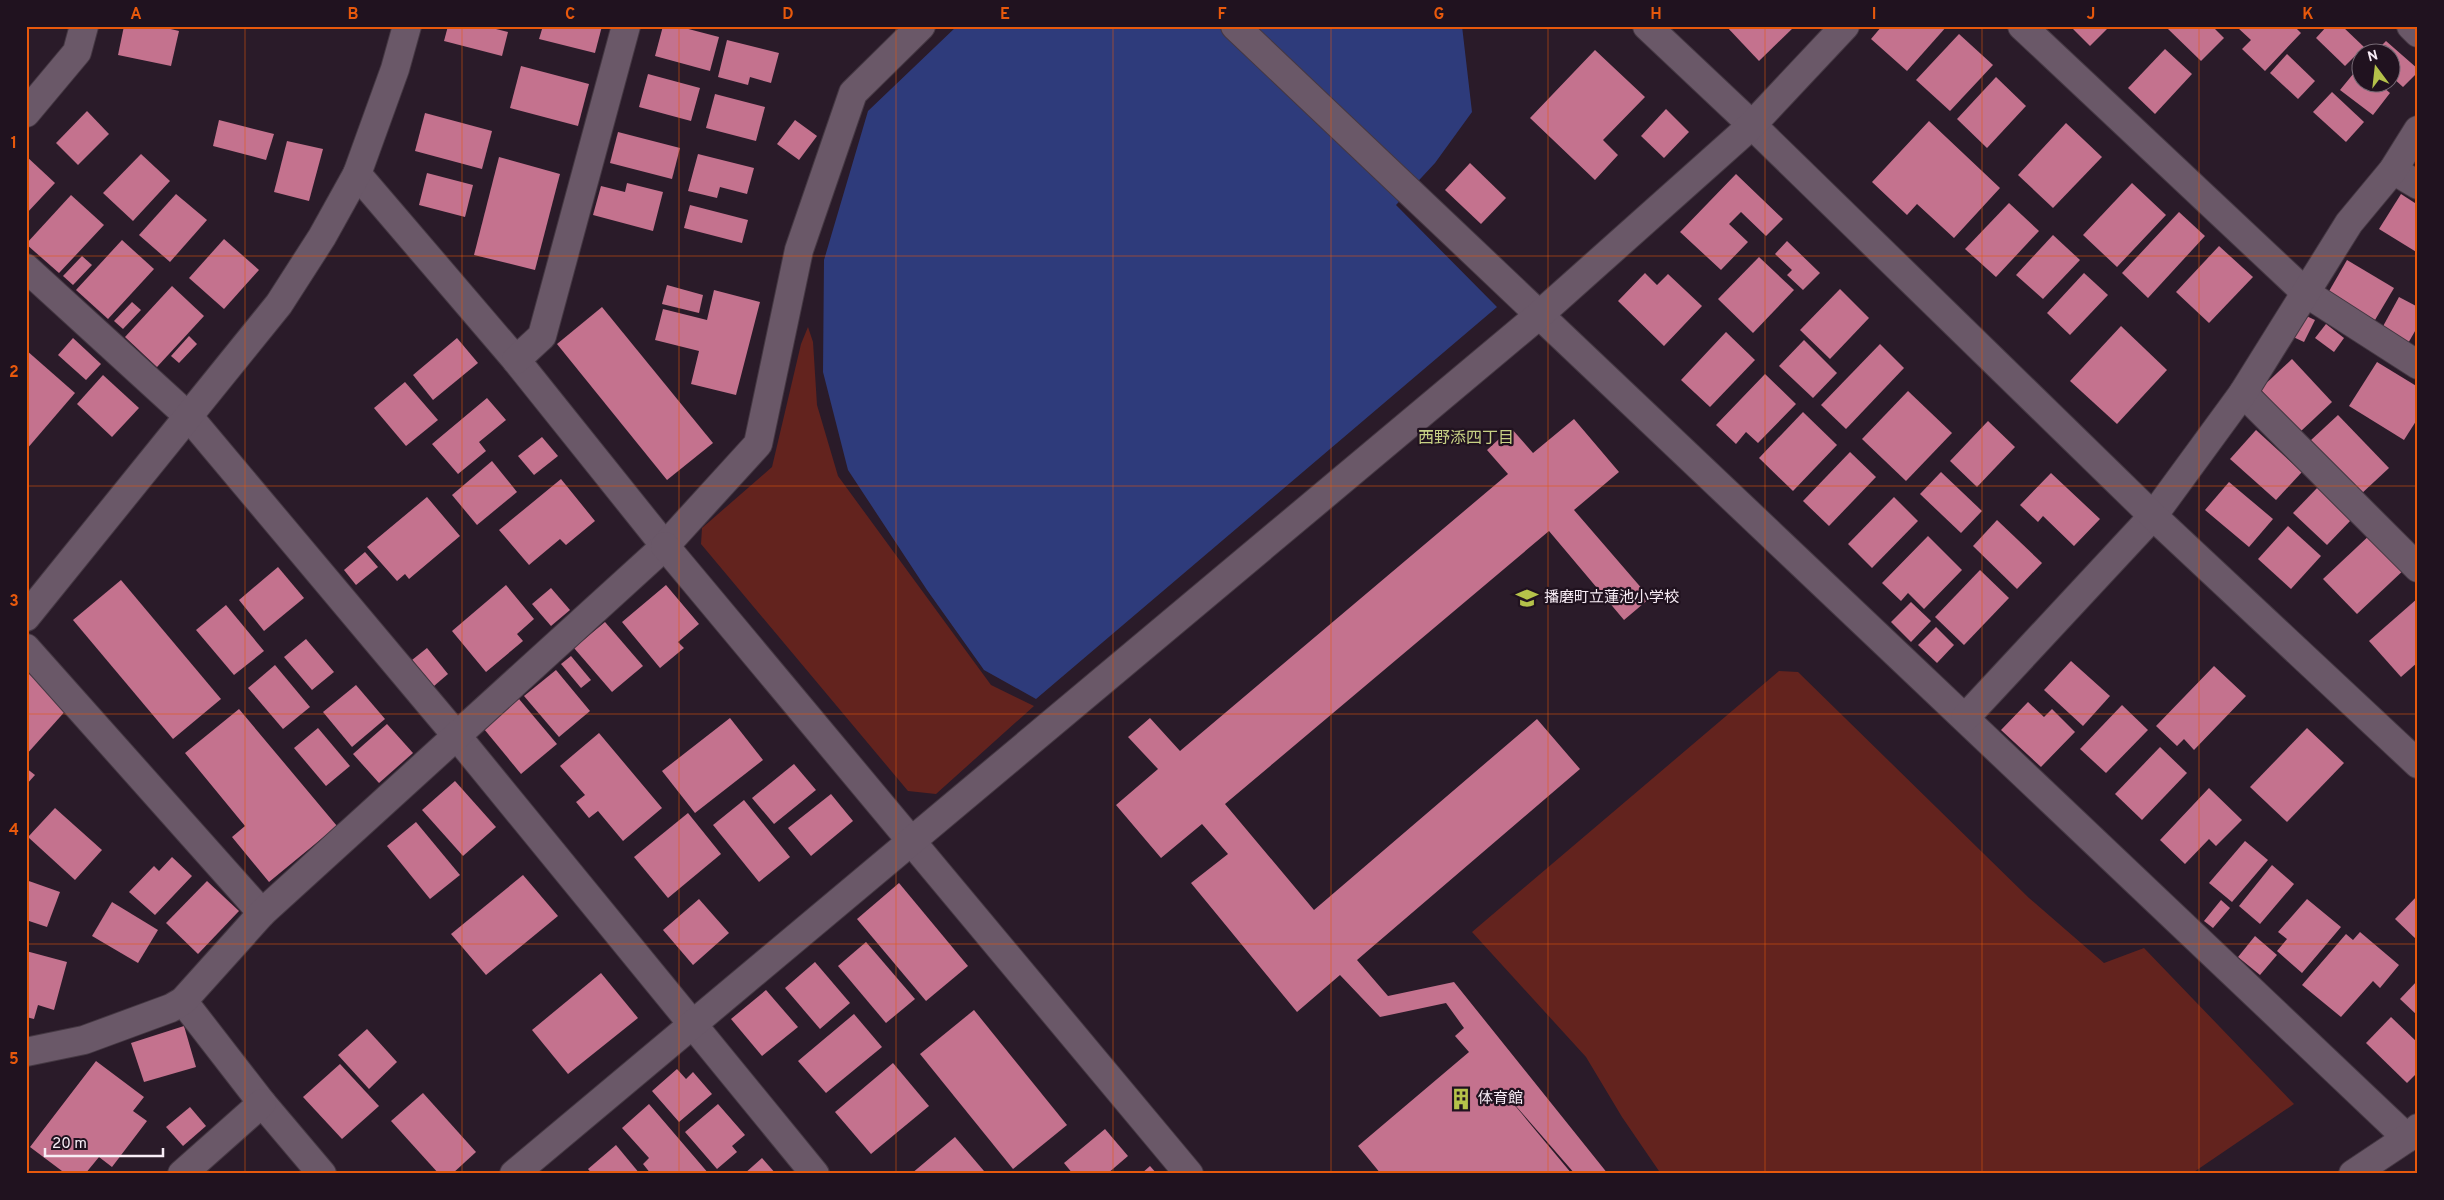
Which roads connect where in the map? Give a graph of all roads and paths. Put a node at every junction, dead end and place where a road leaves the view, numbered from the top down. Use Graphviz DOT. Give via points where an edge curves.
graph roads {
  1 [pos="84,26"];
  2 [pos="407,26"];
  3 [pos="626,26"];
  4 [pos="921,26"];
  5 [pos="1235,26"];
  6 [pos="1647,26"];
  7 [pos="1845,26"];
  8 [pos="2022,26"];
  9 [pos="2411,26"];
  10 [pos="2418,33"];
  11 [pos="26,113"];
  12 [pos="1752,125"];
  13 [pos="2418,130"];
  14 [pos="2393,170"];
  15 [pos="357,174"];
  16 [pos="2418,185"];
  17 [pos="26,268"];
  18 [pos="2306,293"];
  19 [pos="1538,316"];
  20 [pos="516,360"];
  21 [pos="2418,365"];
  22 [pos="2243,393"];
  23 [pos="189,417"];
  24 [pos="2153,516"];
  25 [pos="666,546"];
  26 [pos="2418,568"];
  27 [pos="26,617"];
  28 [pos="26,648"];
  29 [pos="1965,718"];
  30 [pos="456,735"];
  31 [pos="2418,764"];
  32 [pos="913,842"];
  33 [pos="262,913"];
  34 [pos="183,1001"];
  35 [pos="693,1025"];
  36 [pos="26,1052"];
  37 [pos="262,1103"];
  38 [pos="2412,1133"];
  39 [pos="182,1174"];
  40 [pos="322,1174"];
  41 [pos="514,1174"];
  42 [pos="815,1174"];
  43 [pos="1189,1174"];
  44 [pos="2353,1174"];
  1 -- 11 [label="street" via="77,52"];
  2 -- 15 [label="street" via="396,69"];
  3 -- 20 [label="street" via="542,336"];
  4 -- 25 [label="street" via="853,93 800,250 758,444"];
  5 -- 19 [label="street"];
  6 -- 12 [label="street"];
  7 -- 12 [label="street"];
  8 -- 18 [label="street"];
  9 -- 10 [label="street"];
  12 -- 19 [label="street"];
  12 -- 24 [label="street"];
  13 -- 14 [label="street"];
  14 -- 16 [label="street"];
  14 -- 18 [label="street" via="2349,224"];
  15 -- 20 [label="street"];
  15 -- 23 [label="street" via="280,304"];
  17 -- 23 [label="street"];
  18 -- 21 [label="street"];
  18 -- 22 [label="street"];
  19 -- 29 [label="street"];
  19 -- 32 [label="street"];
  20 -- 25 [label="street"];
  22 -- 24 [label="street"];
  22 -- 26 [label="street"];
  23 -- 27 [label="street"];
  23 -- 30 [label="street"];
  24 -- 29 [label="street"];
  24 -- 31 [label="street"];
  25 -- 30 [label="street"];
  25 -- 32 [label="street"];
  28 -- 33 [label="street"];
  29 -- 38 [label="street"];
  30 -- 33 [label="street"];
  30 -- 35 [label="street"];
  32 -- 35 [label="street"];
  32 -- 43 [label="street"];
  33 -- 34 [label="street"];
  34 -- 36 [label="street" via="84,1040"];
  34 -- 37 [label="street"];
  35 -- 41 [label="street"];
  35 -- 42 [label="street"];
  37 -- 39 [label="street"];
  37 -- 40 [label="street"];
  38 -- 44 [label="street"];
}
